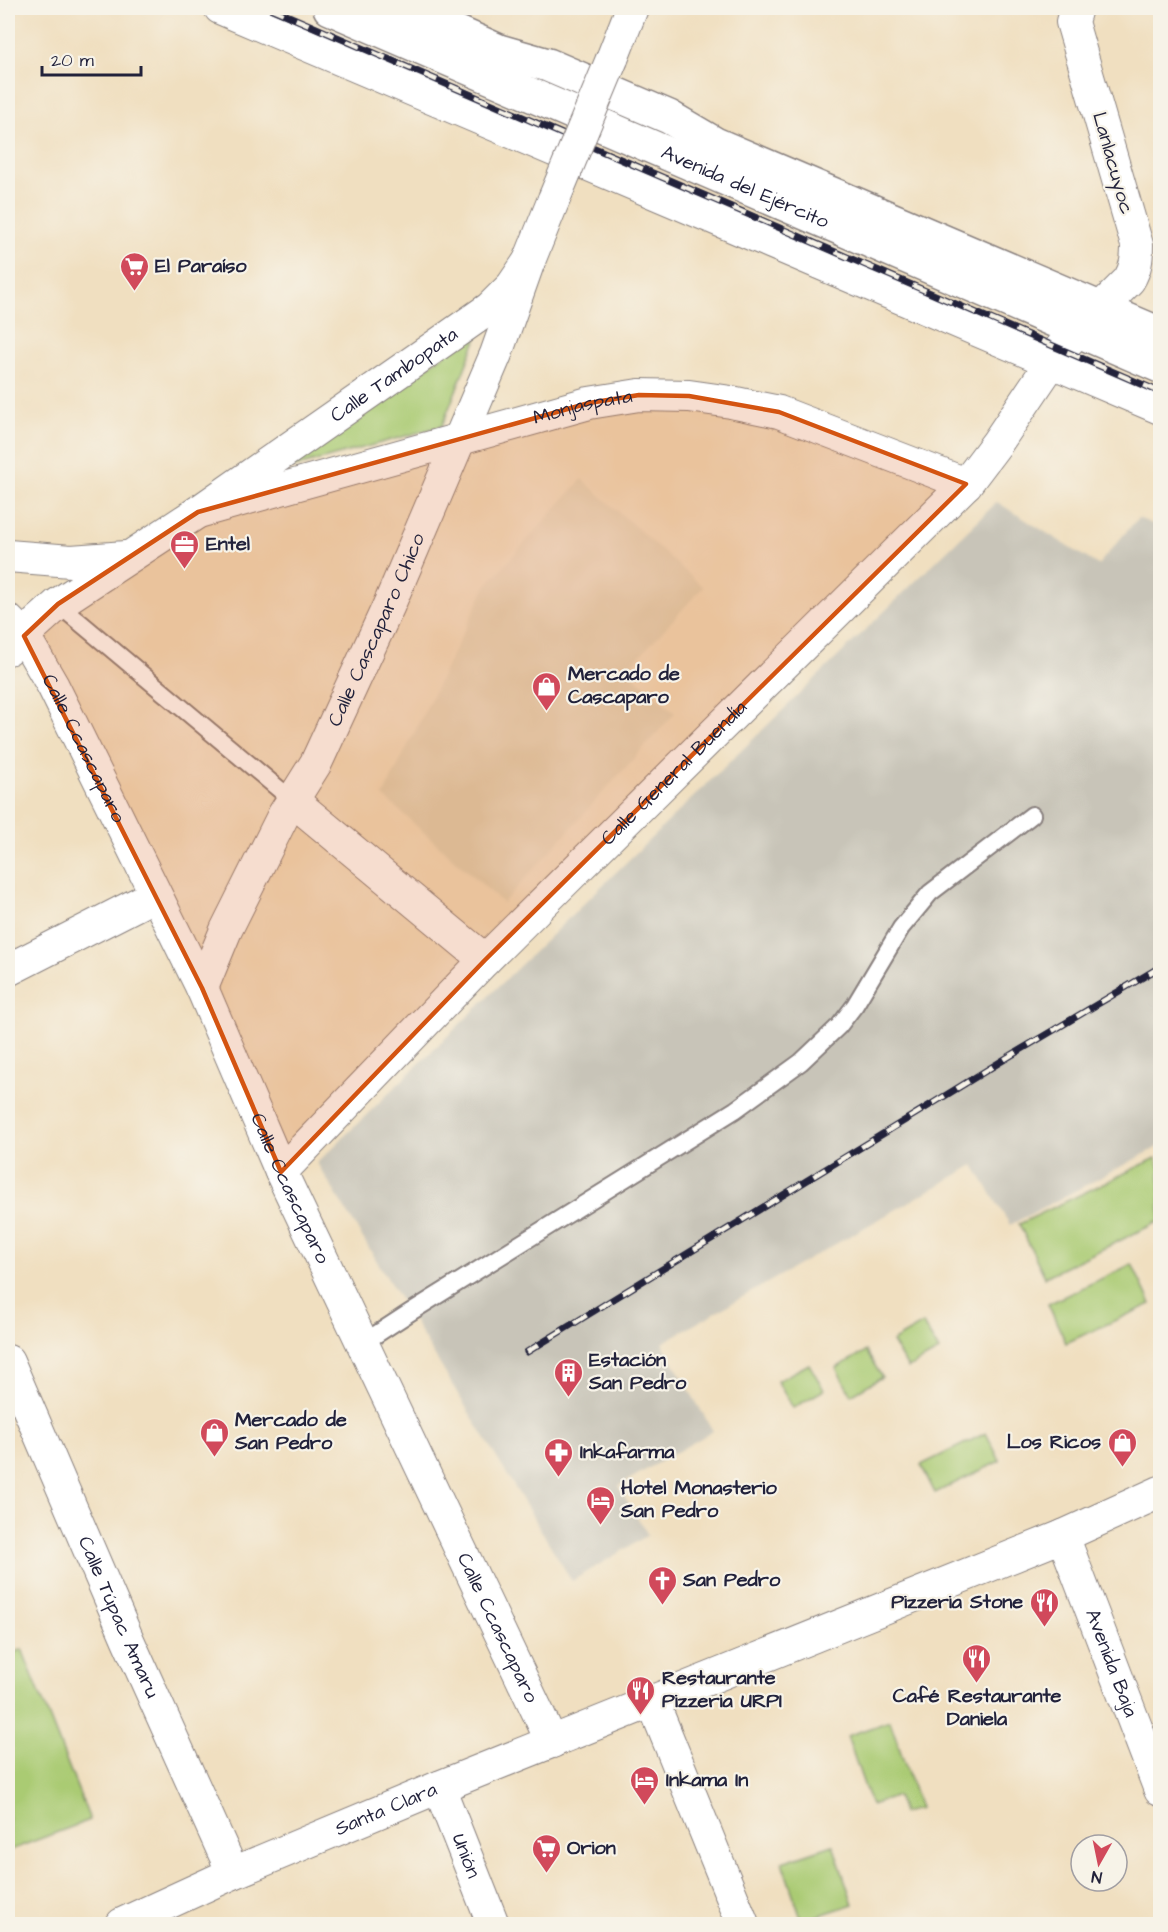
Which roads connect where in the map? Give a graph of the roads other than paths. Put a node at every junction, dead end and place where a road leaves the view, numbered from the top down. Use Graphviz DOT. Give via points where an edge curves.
graph roads {
  1 [pos="220,8"];
  2 [pos="330,8"];
  3 [pos="402,8"];
  4 [pos="632,8"];
  5 [pos="1076,8"];
  6 [pos="529,261"];
  7 [pos="1101,308"];
  8 [pos="1077,330"];
  9 [pos="1161,334"];
  10 [pos="1050,363"];
  11 [pos="1161,366"];
  12 [pos="1161,408"];
  13 [pos="460,440"];
  14 [pos="966,484"];
  15 [pos="198,512"];
  16 [pos="8,556"];
  17 [pos="130,557"];
  18 [pos="58,604"];
  19 [pos="13,635"];
  20 [pos="292,800"];
  21 [pos="1032,814"];
  22 [pos="155,895"];
  23 [pos="485,960"];
  24 [pos="8,970"];
  25 [pos="202,988"];
  26 [pos="281,1172"];
  27 [pos="363,1343"];
  28 [pos="8,1361"];
  29 [pos="1161,1492"];
  30 [pos="1063,1536"];
  31 [pos="652,1700"];
  32 [pos="552,1742"];
  33 [pos="439,1787"];
  34 [pos="1161,1790"];
  35 [pos="233,1874"];
  36 [pos="161,1917"];
  37 [pos="122,1924"];
  38 [pos="493,1924"];
  39 [pos="742,1924"];
  1 -- 10 [label="street, Avenida del Ejército"];
  2 -- 8 [label="main road, Avenida del Ejército"];
  3 -- 7 [label="main road, Avenida del Ejército" via="499,51 542,78 661,130 715,144"];
  4 -- 6 [label="street, Calle Tambopata, bridge"];
  5 -- 7 [label="street, Lanlacuyoc" via="1072,22 1137,245 1137,259 1129,280"];
  6 -- 13 [label="street, Calle Cascaparo Chico"];
  6 -- 15 [label="street, Calle Tambopata" via="490,308"];
  7 -- 8 [label="street, Lanlacuyoc"];
  7 -- 9 [label="main road, Avenida del Ejército"];
  8 -- 10 [label="street, Calle General Buendía"];
  8 -- 11 [label="main road, Avenida del Ejército"];
  10 -- 12 [label="street, Avenida del Ejército"];
  10 -- 14 [label="street, Calle General Buendía"];
  13 -- 14 [label="street, Monjaspata" via="589,403 639,395 689,396 779,412"];
  13 -- 15 [label="street, Monjaspata"];
  13 -- 20 [label="street, Calle Cascaparo Chico" via="316,763"];
  14 -- 23 [label="street, Calle General Buendía"];
  15 -- 17 [label="street, Calle Tambopata"];
  16 -- 17 [label="street" via="71,561"];
  17 -- 18 [label="street, Calle Tambopata"];
  18 -- 19 [label="street, Calle Tambopata"];
  18 -- 20 [label="lane"];
  19 -- 22 [label="street, Calle Ccascaparo" via="53,686"];
  20 -- 23 [label="street"];
  20 -- 25 [label="street, Calle Cascaparo Chico" via="226,930"];
  21 -- 27 [label="lane" via="930,893 902,928 855,1005 801,1062 735,1110"];
  22 -- 24 [label="street"];
  22 -- 25 [label="street, Calle Ccascaparo"];
  23 -- 26 [label="street, Calle General Buendía"];
  25 -- 26 [label="street, Calle Ccascaparo"];
  26 -- 27 [label="street, Calle Ccascaparo"];
  27 -- 32 [label="street, Calle Ccascaparo"];
  28 -- 35 [label="street, Calle Túpac Amaru"];
  29 -- 30 [label="street"];
  30 -- 31 [label="street"];
  30 -- 34 [label="street, Avenida Baja"];
  31 -- 32 [label="street, Santa Clara"];
  31 -- 39 [label="street"];
  32 -- 33 [label="street, Santa Clara"];
  33 -- 35 [label="street, Santa Clara"];
  33 -- 38 [label="street, Unión"];
  35 -- 36 [label="street, Santa Clara"];
  36 -- 37 [label="street, Santa Clara"];
}
